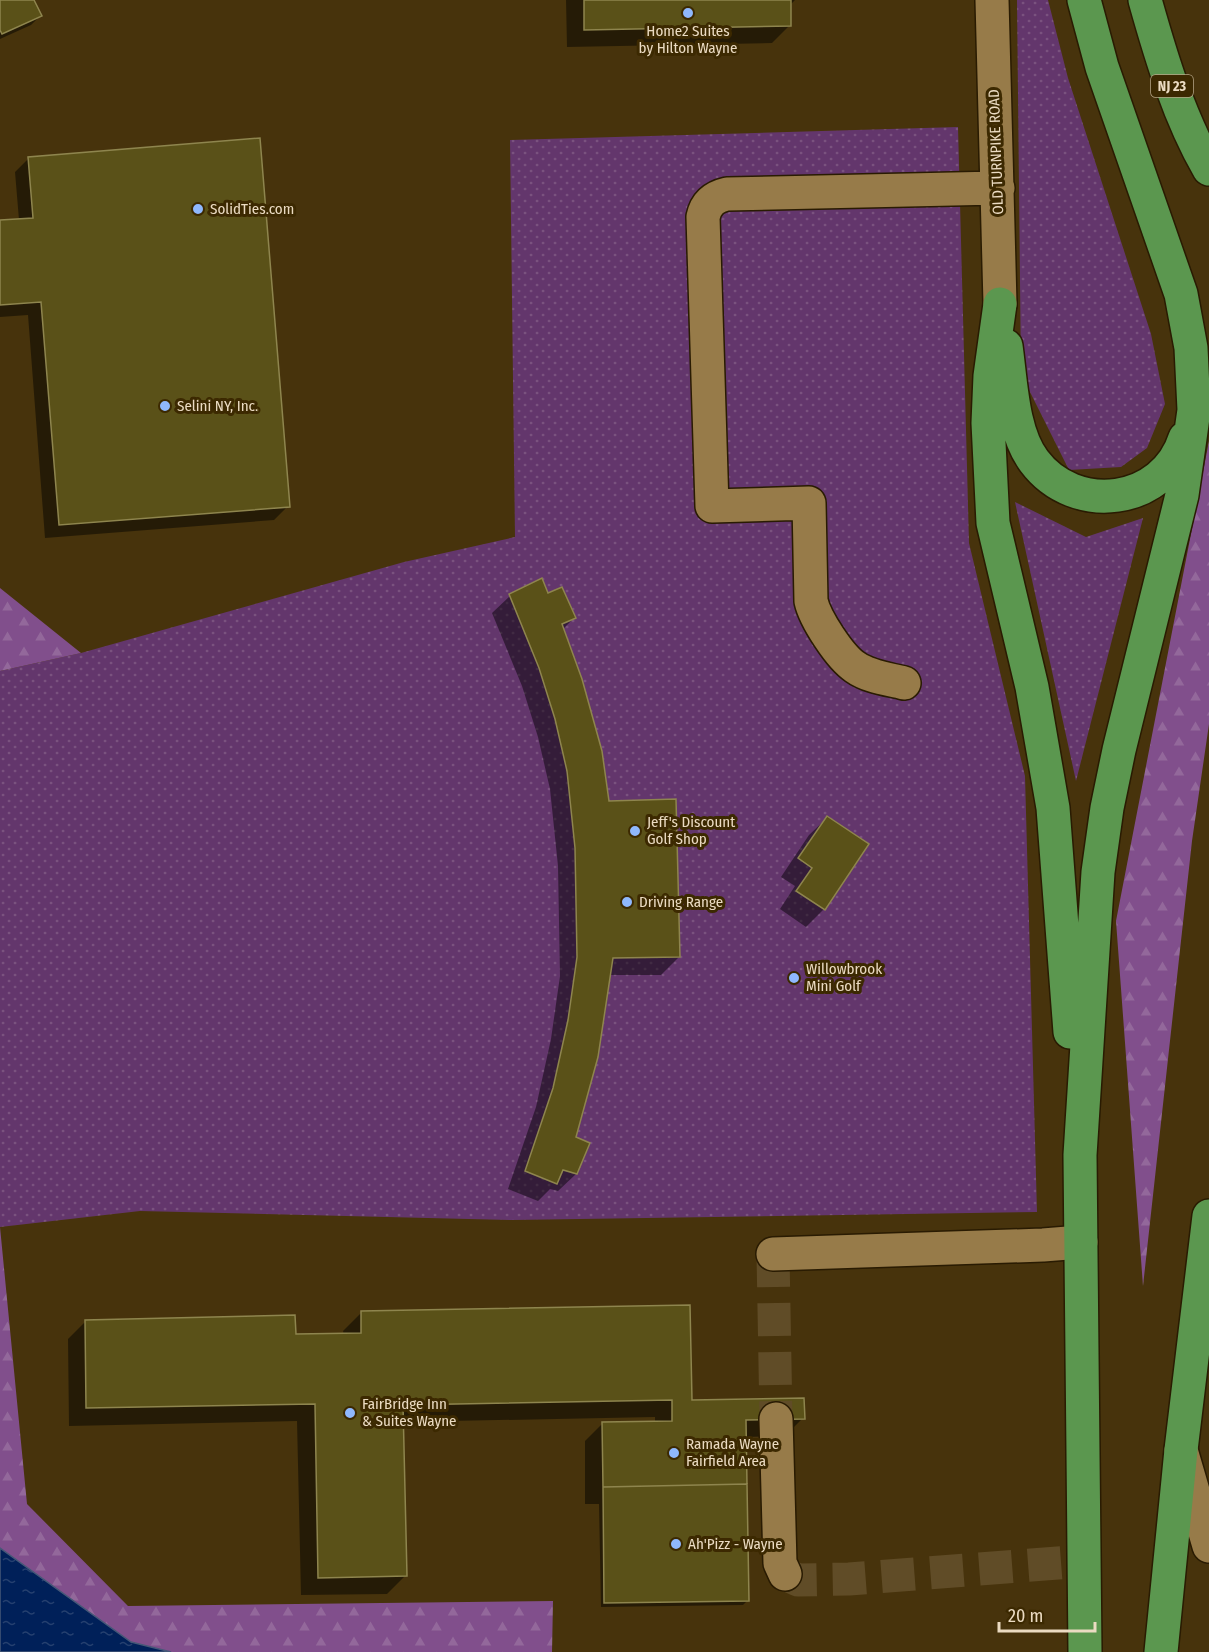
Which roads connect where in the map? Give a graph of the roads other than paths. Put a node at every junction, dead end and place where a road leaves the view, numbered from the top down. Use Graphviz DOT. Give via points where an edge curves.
graph roads {
  1 [pos="992,0"];
  2 [pos="1084,0"];
  3 [pos="1145,0"];
  4 [pos="1209,169"];
  5 [pos="998,188"];
  6 [pos="1000,304"];
  7 [pos="1194,410"];
  8 [pos="904,682"];
  9 [pos="1080,1155"];
  10 [pos="1209,1216"];
  11 [pos="1081,1242"];
  12 [pos="774,1254"];
  13 [pos="776,1419"];
  14 [pos="1181,1450"];
  15 [pos="1209,1546"];
  16 [pos="785,1574"];
  17 [pos="1085,1652"];
  18 [pos="1161,1652"];
  1 -- 5 [label="street, OLD TURNPIKE ROAD"];
  2 -- 7 [label="highway" via="1102,67 1181,294 1191,348"];
  3 -- 4 [label="highway, NJ 23" via="1181,109"];
  5 -- 6 [label="street, OLD TURNPIKE ROAD"];
  5 -- 8 [label="street" via="727,194 710,202 703,217 712,506 809,503 813,613 853,666"];
  6 -- 7 [label="highway" via="1015,412 1023,440 1033,460 1048,476 1068,488 1092,496 1117,496 1159,478 1184,443"];
  6 -- 9 [label="highway" via="988,423 993,523 1032,687 1053,808"];
  7 -- 9 [label="highway" via="1182,495 1107,808 1098,872"];
  9 -- 11 [label="highway"];
  10 -- 14 [label="highway"];
  11 -- 12 [label="street"];
  11 -- 17 [label="highway"];
  13 -- 16 [label="street" via="780,1563"];
  14 -- 15 [label="street"];
  14 -- 18 [label="highway"];
}
